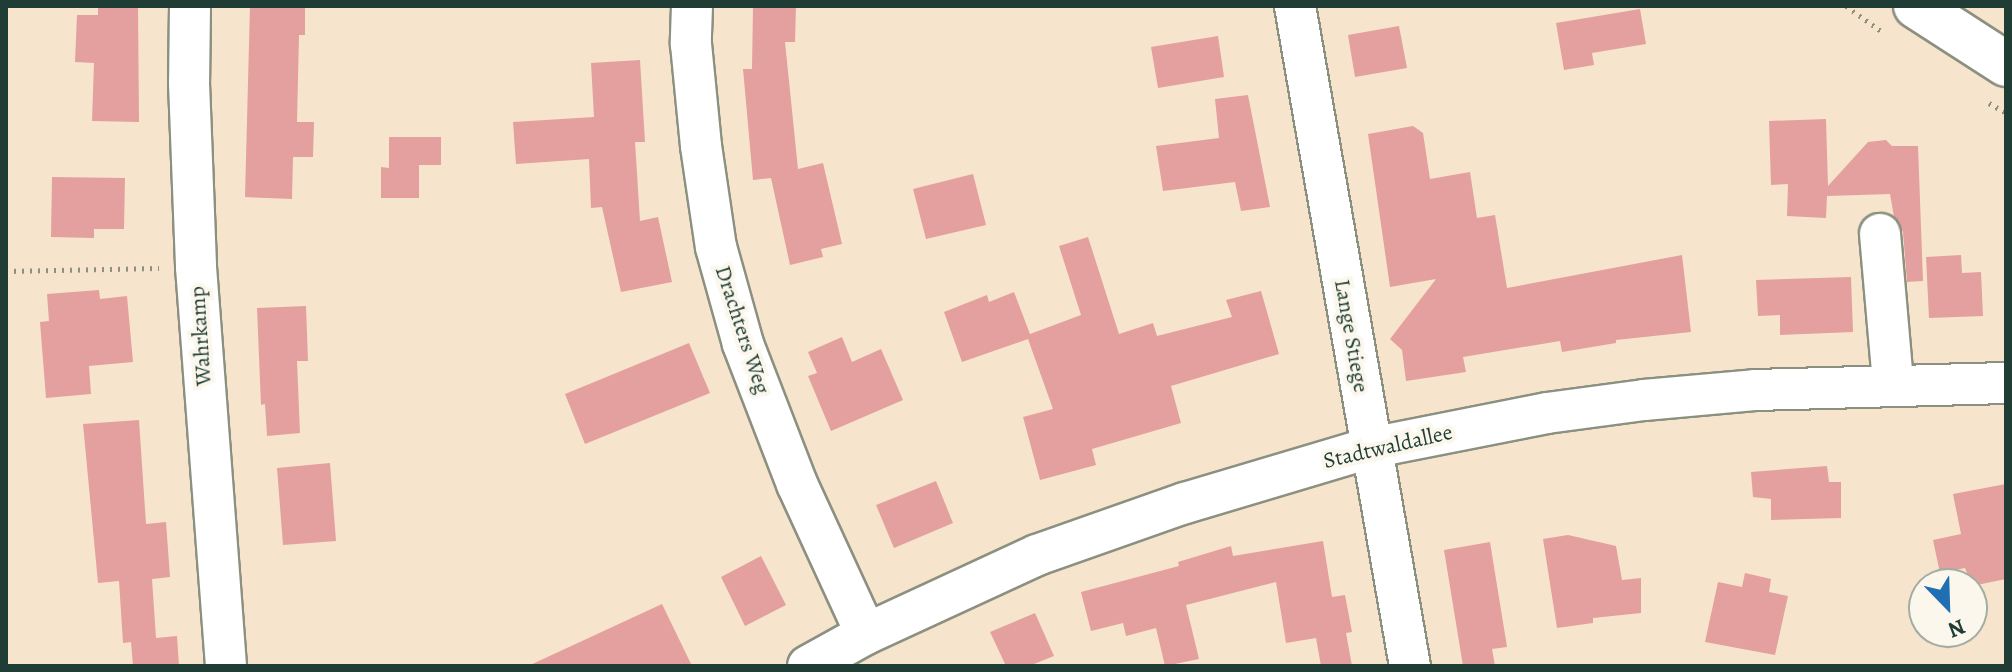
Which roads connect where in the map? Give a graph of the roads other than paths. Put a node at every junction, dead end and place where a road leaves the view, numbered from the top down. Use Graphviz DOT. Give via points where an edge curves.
graph roads {
  1 [pos="190,6"];
  2 [pos="692,6"];
  3 [pos="1295,6"];
  4 [pos="1916,6"];
  5 [pos="2006,64"];
  6 [pos="1880,234"];
  7 [pos="2006,383"];
  8 [pos="1893,384"];
  9 [pos="1370,448"];
  10 [pos="866,634"];
  11 [pos="226,666"];
  12 [pos="808,666"];
  13 [pos="1410,666"];
  1 -- 11 [label="street, Wahrkamp" via="196,267"];
  2 -- 10 [label="street, Drachters Weg" via="701,146 716,247 743,344 797,484"];
  3 -- 9 [label="street, Lange Stiege"];
  4 -- 5 [label="street"];
  6 -- 8 [label="street"];
  7 -- 8 [label="street, Stadtwaldallee"];
  8 -- 9 [label="street, Stadtwaldallee" via="1644,400"];
  9 -- 10 [label="street, Stadtwaldallee" via="1185,503 1037,555"];
  9 -- 13 [label="street, Lange Stiege"];
  10 -- 12 [label="street, Stadtwaldallee"];
}
